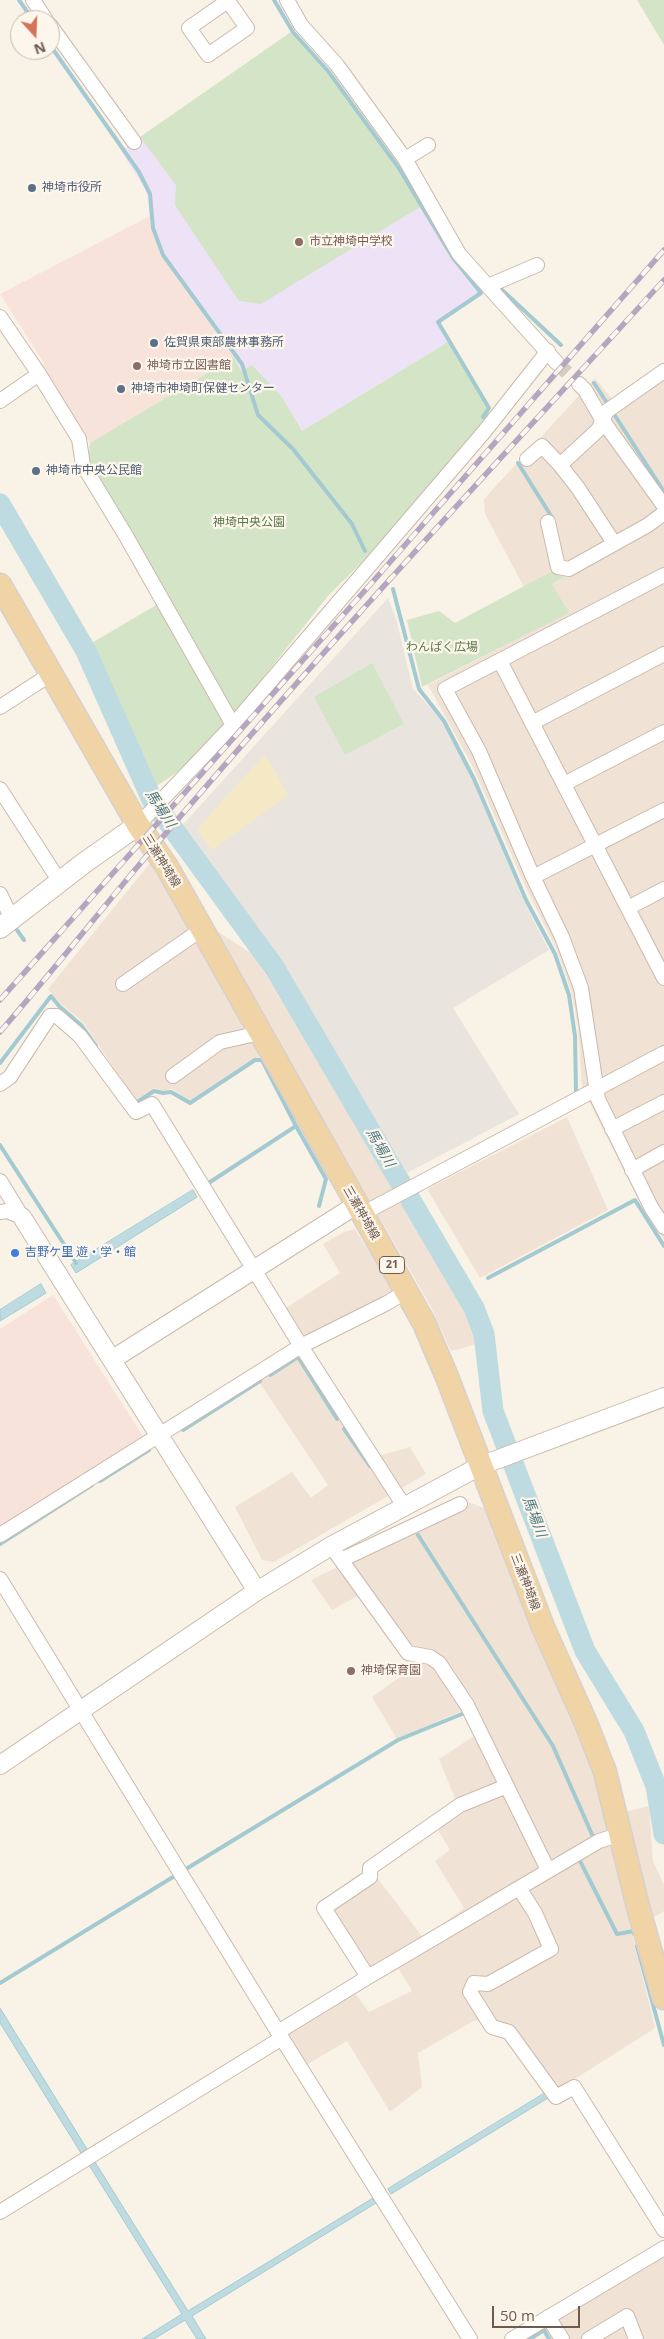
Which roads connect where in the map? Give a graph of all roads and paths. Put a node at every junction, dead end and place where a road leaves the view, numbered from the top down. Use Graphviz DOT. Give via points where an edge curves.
graph roads {
  1 [pos="287,0"];
  2 [pos="60,39"];
  3 [pos="134,142"];
  4 [pos="428,145"];
  5 [pos="405,159"];
  6 [pos="537,265"];
  7 [pos="488,286"];
  8 [pos="0,317"];
  9 [pos="548,352"];
  10 [pos="558,363"];
  11 [pos="664,371"];
  12 [pos="39,374"];
  13 [pos="579,384"];
  14 [pos="0,400"];
  15 [pos="608,413"];
  16 [pos="527,459"];
  17 [pos="560,465"];
  18 [pos="664,506"];
  19 [pos="664,513"];
  20 [pos="548,522"];
  21 [pos="614,544"];
  22 [pos="664,575"];
  23 [pos="1,588"];
  24 [pos="664,654"];
  25 [pos="500,661"];
  26 [pos="51,674"];
  27 [pos="0,707"];
  28 [pos="532,723"];
  29 [pos="233,725"];
  30 [pos="664,732"];
  31 [pos="564,784"];
  32 [pos="0,789"];
  33 [pos="664,810"];
  34 [pos="143,819"];
  35 [pos="596,846"];
  36 [pos="533,877"];
  37 [pos="60,882"];
  38 [pos="664,888"];
  39 [pos="0,894"];
  40 [pos="628,908"];
  41 [pos="6,924"];
  42 [pos="202,929"];
  43 [pos="662,971"];
  44 [pos="123,984"];
  45 [pos="260,1033"];
  46 [pos="664,1053"];
  47 [pos="173,1076"];
  48 [pos="0,1084"];
  49 [pos="595,1089"];
  50 [pos="664,1102"];
  51 [pos="612,1129"];
  52 [pos="664,1152"];
  53 [pos="632,1170"];
  54 [pos="0,1181"];
  55 [pos="12,1206"];
  56 [pos="359,1210"];
  57 [pos="0,1212"];
  58 [pos="664,1227"];
  59 [pos="254,1269"];
  60 [pos="407,1291"];
  61 [pos="301,1346"];
  62 [pos="113,1359"];
  63 [pos="664,1397"];
  64 [pos="160,1434"];
  65 [pos="488,1463"];
  66 [pos="460,1504"];
  67 [pos="404,1506"];
  68 [pos="0,1535"];
  69 [pos="336,1553"];
  70 [pos="0,1578"];
  71 [pos="257,1591"];
  72 [pos="81,1711"];
  73 [pos="0,1764"];
  74 [pos="507,1786"];
  75 [pos="621,1834"];
  76 [pos="548,1870"];
  77 [pos="519,1888"];
  78 [pos="368,1977"];
  79 [pos="664,1998"];
  80 [pos="280,2035"];
  81 [pos="0,2212"];
  82 [pos="664,2230"];
  83 [pos="664,2248"];
  84 [pos="548,2317"];
  85 [pos="470,2339"];
  86 [pos="512,2339"];
  87 [pos="562,2339"];
  88 [pos="589,2339"];
  89 [pos="636,2339"];
  1 -- 5 [label="street" via="300,25 337,65"];
  2 -- 3 [label="street"];
  4 -- 5 [label="street"];
  5 -- 7 [label="street" via="459,254"];
  6 -- 7 [label="street"];
  7 -- 9 [label="street"];
  8 -- 12 [label="street"];
  9 -- 10 [label="street"];
  9 -- 29 [label="street" via="484,432"];
  11 -- 15 [label="street"];
  12 -- 14 [label="street"];
  12 -- 29 [label="street" via="79,439 83,465"];
  13 -- 15 [label="street"];
  15 -- 17 [label="street" via="598,430"];
  15 -- 18 [label="street"];
  16 -- 17 [label="street" via="542,446"];
  17 -- 21 [label="street"];
  19 -- 21 [label="street"];
  20 -- 21 [label="street" via="558,566 569,569"];
  22 -- 25 [label="street"];
  23 -- 26 [label="main road, 三瀬神埼線 / 21"];
  24 -- 28 [label="street"];
  25 -- 28 [label="street"];
  25 -- 36 [label="street" via="446,689 479,751"];
  26 -- 27 [label="street"];
  26 -- 34 [label="main road, 三瀬神埼線 / 21"];
  28 -- 31 [label="street"];
  29 -- 34 [label="street"];
  30 -- 31 [label="street"];
  31 -- 35 [label="street"];
  32 -- 37 [label="street"];
  33 -- 35 [label="street"];
  34 -- 37 [label="main road"];
  34 -- 42 [label="main road, 三瀬神埼線 / 21" via="158,854"];
  35 -- 36 [label="street"];
  35 -- 40 [label="street"];
  36 -- 49 [label="street" via="582,988"];
  37 -- 41 [label="main road"];
  38 -- 40 [label="street"];
  39 -- 41 [label="street"];
  40 -- 43 [label="street"];
  42 -- 44 [label="street"];
  42 -- 45 [label="main road, 三瀬神埼線 / 21"];
  45 -- 47 [label="street" via="220,1042"];
  45 -- 56 [label="main road, 三瀬神埼線 / 21"];
  46 -- 49 [label="street"];
  48 -- 59 [label="street" via="10,1077 50,1016 57,1016 80,1036 136,1112 152,1104"];
  49 -- 51 [label="street"];
  49 -- 56 [label="street" via="395,1196"];
  50 -- 51 [label="street"];
  51 -- 53 [label="street"];
  52 -- 53 [label="street"];
  53 -- 58 [label="street"];
  54 -- 55 [label="street"];
  55 -- 57 [label="street"];
  55 -- 62 [label="street"];
  56 -- 59 [label="street"];
  56 -- 60 [label="main road, 三瀬神埼線 / 21"];
  59 -- 61 [label="street"];
  59 -- 62 [label="street"];
  60 -- 61 [label="street"];
  60 -- 65 [label="main road, 三瀬神埼線 / 21"];
  61 -- 64 [label="street"];
  61 -- 67 [label="street"];
  62 -- 64 [label="street"];
  63 -- 65 [label="street"];
  64 -- 68 [label="street"];
  64 -- 71 [label="street"];
  65 -- 67 [label="street"];
  65 -- 75 [label="main road, 三瀬神埼線 / 21" via="543,1627 605,1772"];
  66 -- 69 [label="street"];
  67 -- 69 [label="street"];
  69 -- 71 [label="street"];
  69 -- 74 [label="street" via="408,1653 430,1657 439,1663 467,1705"];
  70 -- 72 [label="street"];
  71 -- 72 [label="street"];
  72 -- 73 [label="street"];
  72 -- 80 [label="street"];
  74 -- 76 [label="street"];
  74 -- 78 [label="street" via="460,1805 370,1868 370,1877 324,1908"];
  75 -- 76 [label="street" via="599,1841"];
  75 -- 79 [label="main road, 三瀬神埼線 / 21"];
  76 -- 77 [label="street"];
  77 -- 78 [label="street"];
  77 -- 82 [label="street" via="535,1912 551,1949 488,1984 474,1983 470,1992 492,2027 509,2032 556,2097 574,2087"];
  78 -- 80 [label="street"];
  80 -- 81 [label="street"];
  80 -- 85 [label="street"];
  83 -- 84 [label="street"];
  84 -- 86 [label="street"];
  84 -- 87 [label="street"];
  88 -- 89 [label="street" via="627,2316"];
}
